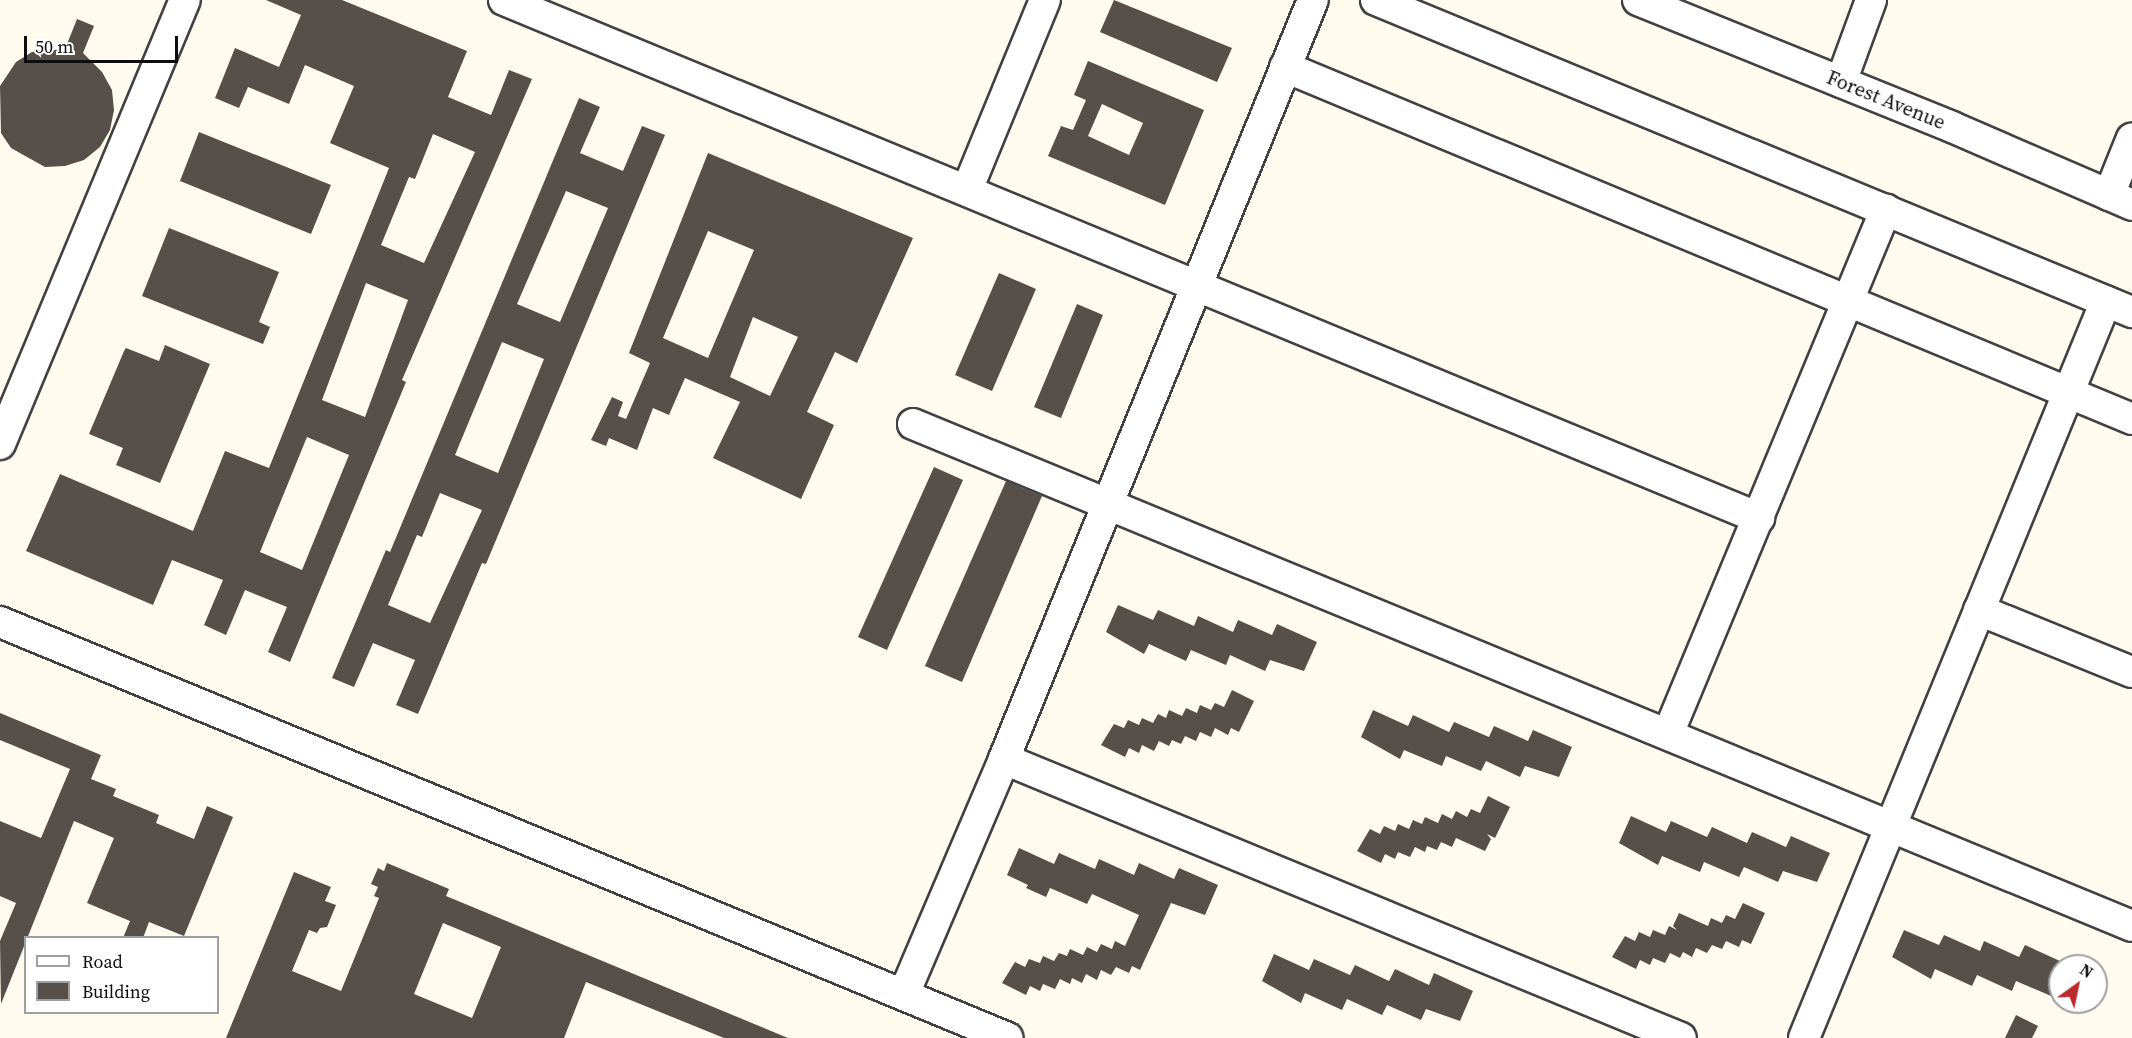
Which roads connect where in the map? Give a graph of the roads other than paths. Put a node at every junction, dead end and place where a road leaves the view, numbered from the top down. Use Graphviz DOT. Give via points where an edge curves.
graph roads {
  1 [pos="185,0"];
  2 [pos="504,0"];
  3 [pos="1045,0"];
  4 [pos="1313,0"];
  5 [pos="1376,0"];
  6 [pos="1638,0"];
  7 [pos="1871,0"];
  8 [pos="1285,67"];
  9 [pos="1841,82"];
  10 [pos="2132,138"];
  11 [pos="967,190"];
  12 [pos="2120,200"];
  13 [pos="1886,209"];
  14 [pos="1195,285"];
  15 [pos="1848,298"];
  16 [pos="2119,306"];
  17 [pos="2068,393"];
  18 [pos="2132,419"];
  19 [pos="913,424"];
  20 [pos="0,444"];
  21 [pos="1107,502"];
  22 [pos="1759,518"];
  23 [pos="1979,610"];
  24 [pos="0,622"];
  25 [pos="2132,672"];
  26 [pos="1668,734"];
  27 [pos="1004,759"];
  28 [pos="1890,828"];
  29 [pos="2132,926"];
  30 [pos="903,994"];
  31 [pos="1008,1038"];
  32 [pos="1681,1038"];
  33 [pos="1804,1038"];
  1 -- 20 [label="street"];
  2 -- 11 [label="street"];
  3 -- 11 [label="street"];
  4 -- 8 [label="street"];
  5 -- 13 [label="street"];
  6 -- 9 [label="street, Forest Avenue"];
  7 -- 9 [label="street"];
  8 -- 14 [label="street"];
  8 -- 15 [label="street"];
  9 -- 12 [label="street, Forest Avenue"];
  10 -- 12 [label="street"];
  11 -- 14 [label="street"];
  13 -- 15 [label="street"];
  13 -- 16 [label="street"];
  14 -- 21 [label="street"];
  14 -- 22 [label="street"];
  15 -- 17 [label="street"];
  15 -- 22 [label="street"];
  16 -- 17 [label="street"];
  17 -- 18 [label="street"];
  17 -- 23 [label="street"];
  19 -- 21 [label="street"];
  21 -- 26 [label="street"];
  21 -- 27 [label="street"];
  22 -- 26 [label="street"];
  23 -- 25 [label="street"];
  23 -- 28 [label="street"];
  24 -- 30 [label="street"];
  26 -- 28 [label="street"];
  27 -- 30 [label="street"];
  27 -- 32 [label="street"];
  28 -- 29 [label="street"];
  28 -- 33 [label="street"];
  30 -- 31 [label="street"];
}
